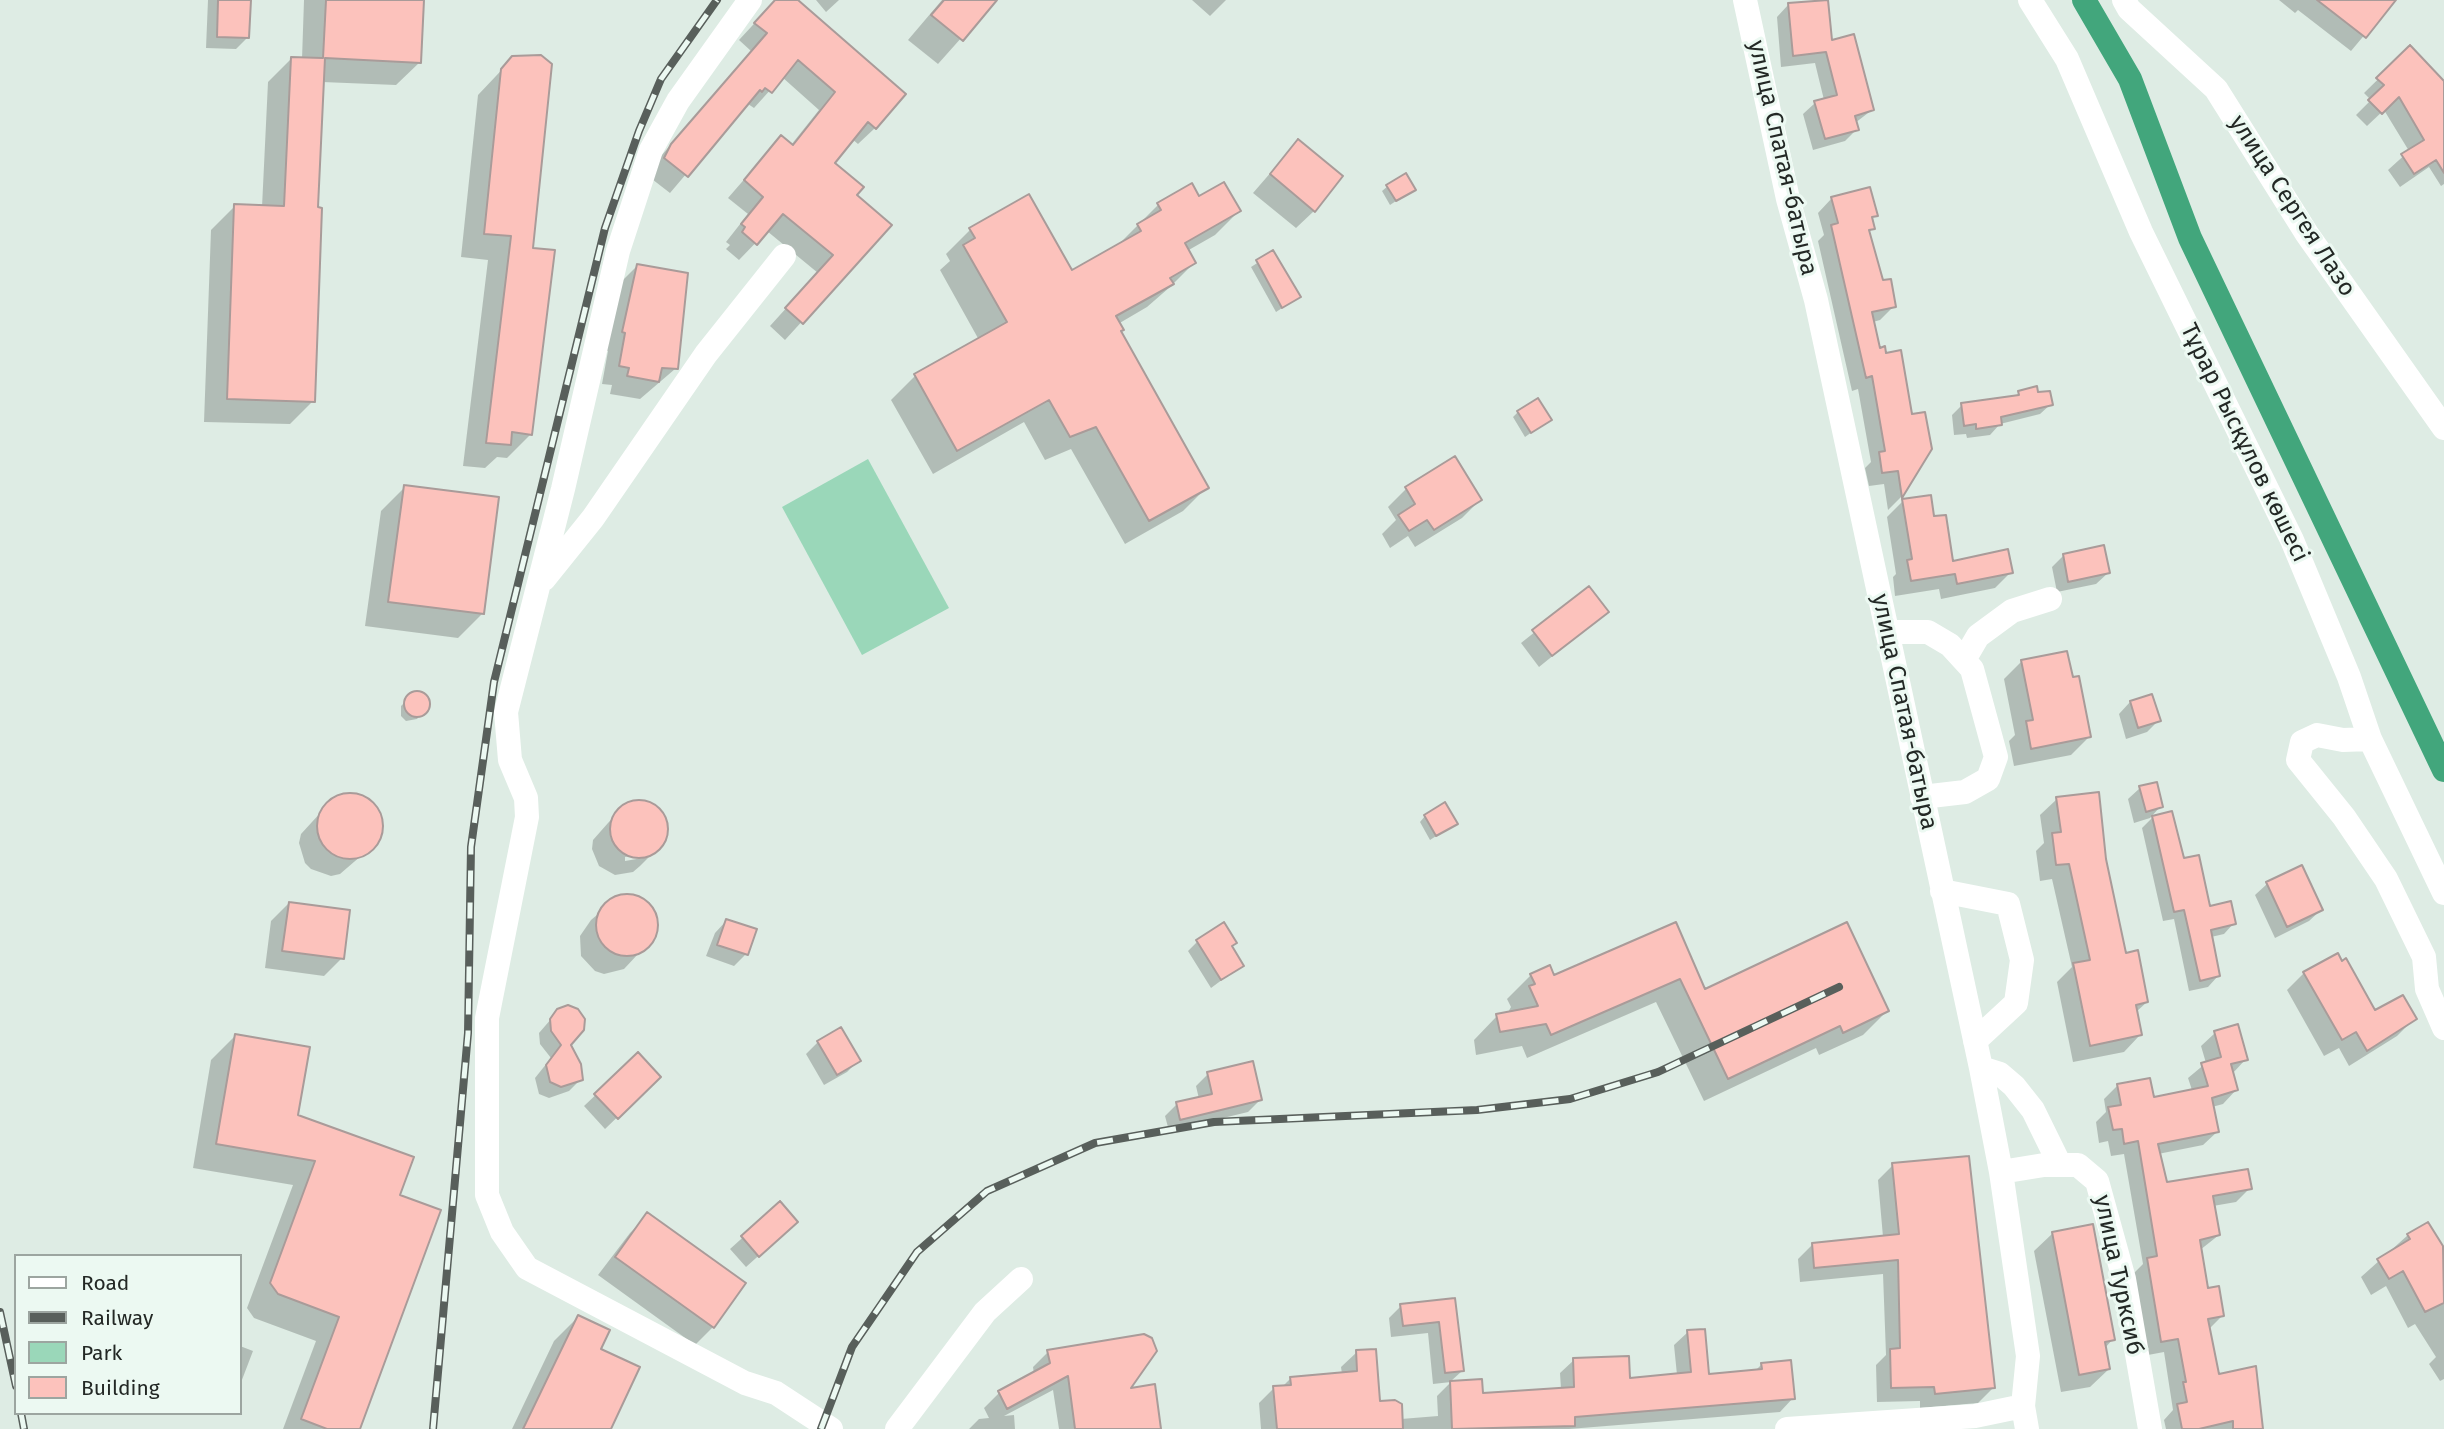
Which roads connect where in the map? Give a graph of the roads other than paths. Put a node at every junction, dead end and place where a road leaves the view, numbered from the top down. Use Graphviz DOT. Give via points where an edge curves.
graph roads {
  1 [pos="750,0"];
  2 [pos="1745,0"];
  3 [pos="2030,0"];
  4 [pos="2124,0"];
  5 [pos="784,256"];
  6 [pos="2444,428"];
  7 [pos="539,585"];
  8 [pos="2050,599"];
  9 [pos="1887,632"];
  10 [pos="1964,660"];
  11 [pos="2370,739"];
  12 [pos="1922,797"];
  13 [pos="1942,891"];
  14 [pos="2444,893"];
  15 [pos="2444,1028"];
  16 [pos="1975,1041"];
  17 [pos="1981,1068"];
  18 [pos="2060,1165"];
  19 [pos="2001,1171"];
  20 [pos="1021,1279"];
  21 [pos="2025,1418"];
  22 [pos="831,1429"];
  23 [pos="897,1429"];
  24 [pos="1787,1429"];
  25 [pos="2150,1429"];
  1 -- 7 [label="street" via="678,101 651,150 618,251"];
  2 -- 9 [label="street, улица Спатая-батыра"];
  3 -- 11 [label="street, Тұрар Рысқұлов көшесі" via="2067,59 2141,232 2292,540"];
  4 -- 6 [label="street, улица Сергея Лазо" via="2216,89 2307,234"];
  5 -- 7 [label="street" via="706,354 593,518"];
  7 -- 22 [label="street" via="506,712 510,760 526,798 527,817 487,1018 487,1195 502,1232 527,1268 745,1383 776,1393"];
  8 -- 10 [label="street" via="2012,611 1978,636"];
  9 -- 10 [label="street" via="1928,632"];
  9 -- 12 [label="street, улица Спатая-батыра"];
  10 -- 12 [label="street" via="1972,669 1996,757 1989,779 1965,792"];
  11 -- 14 [label="street, Тұрар Рысқұлов көшесі"];
  11 -- 15 [label="street" via="2316,735 2302,742 2298,760 2386,879 2424,957 2427,989"];
  12 -- 13 [label="street, улица Спатая-батыра"];
  13 -- 16 [label="street, улица Спатая-батыра"];
  13 -- 16 [label="street" via="2008,904 2022,960 2016,1003"];
  16 -- 17 [label="street, улица Спатая-батыра"];
  17 -- 18 [label="street" via="2000,1074 2014,1086 2033,1110"];
  17 -- 19 [label="street, улица Спатая-батыра"];
  18 -- 19 [label="street, улица Турксиб"];
  18 -- 25 [label="street, улица Турксиб" via="2078,1165 2097,1181 2124,1279"];
  19 -- 21 [label="street, улица Спатая-батыра" via="2028,1356"];
  20 -- 23 [label="street" via="985,1312"];
  21 -- 24 [label="street" via="1975,1416"];
}
